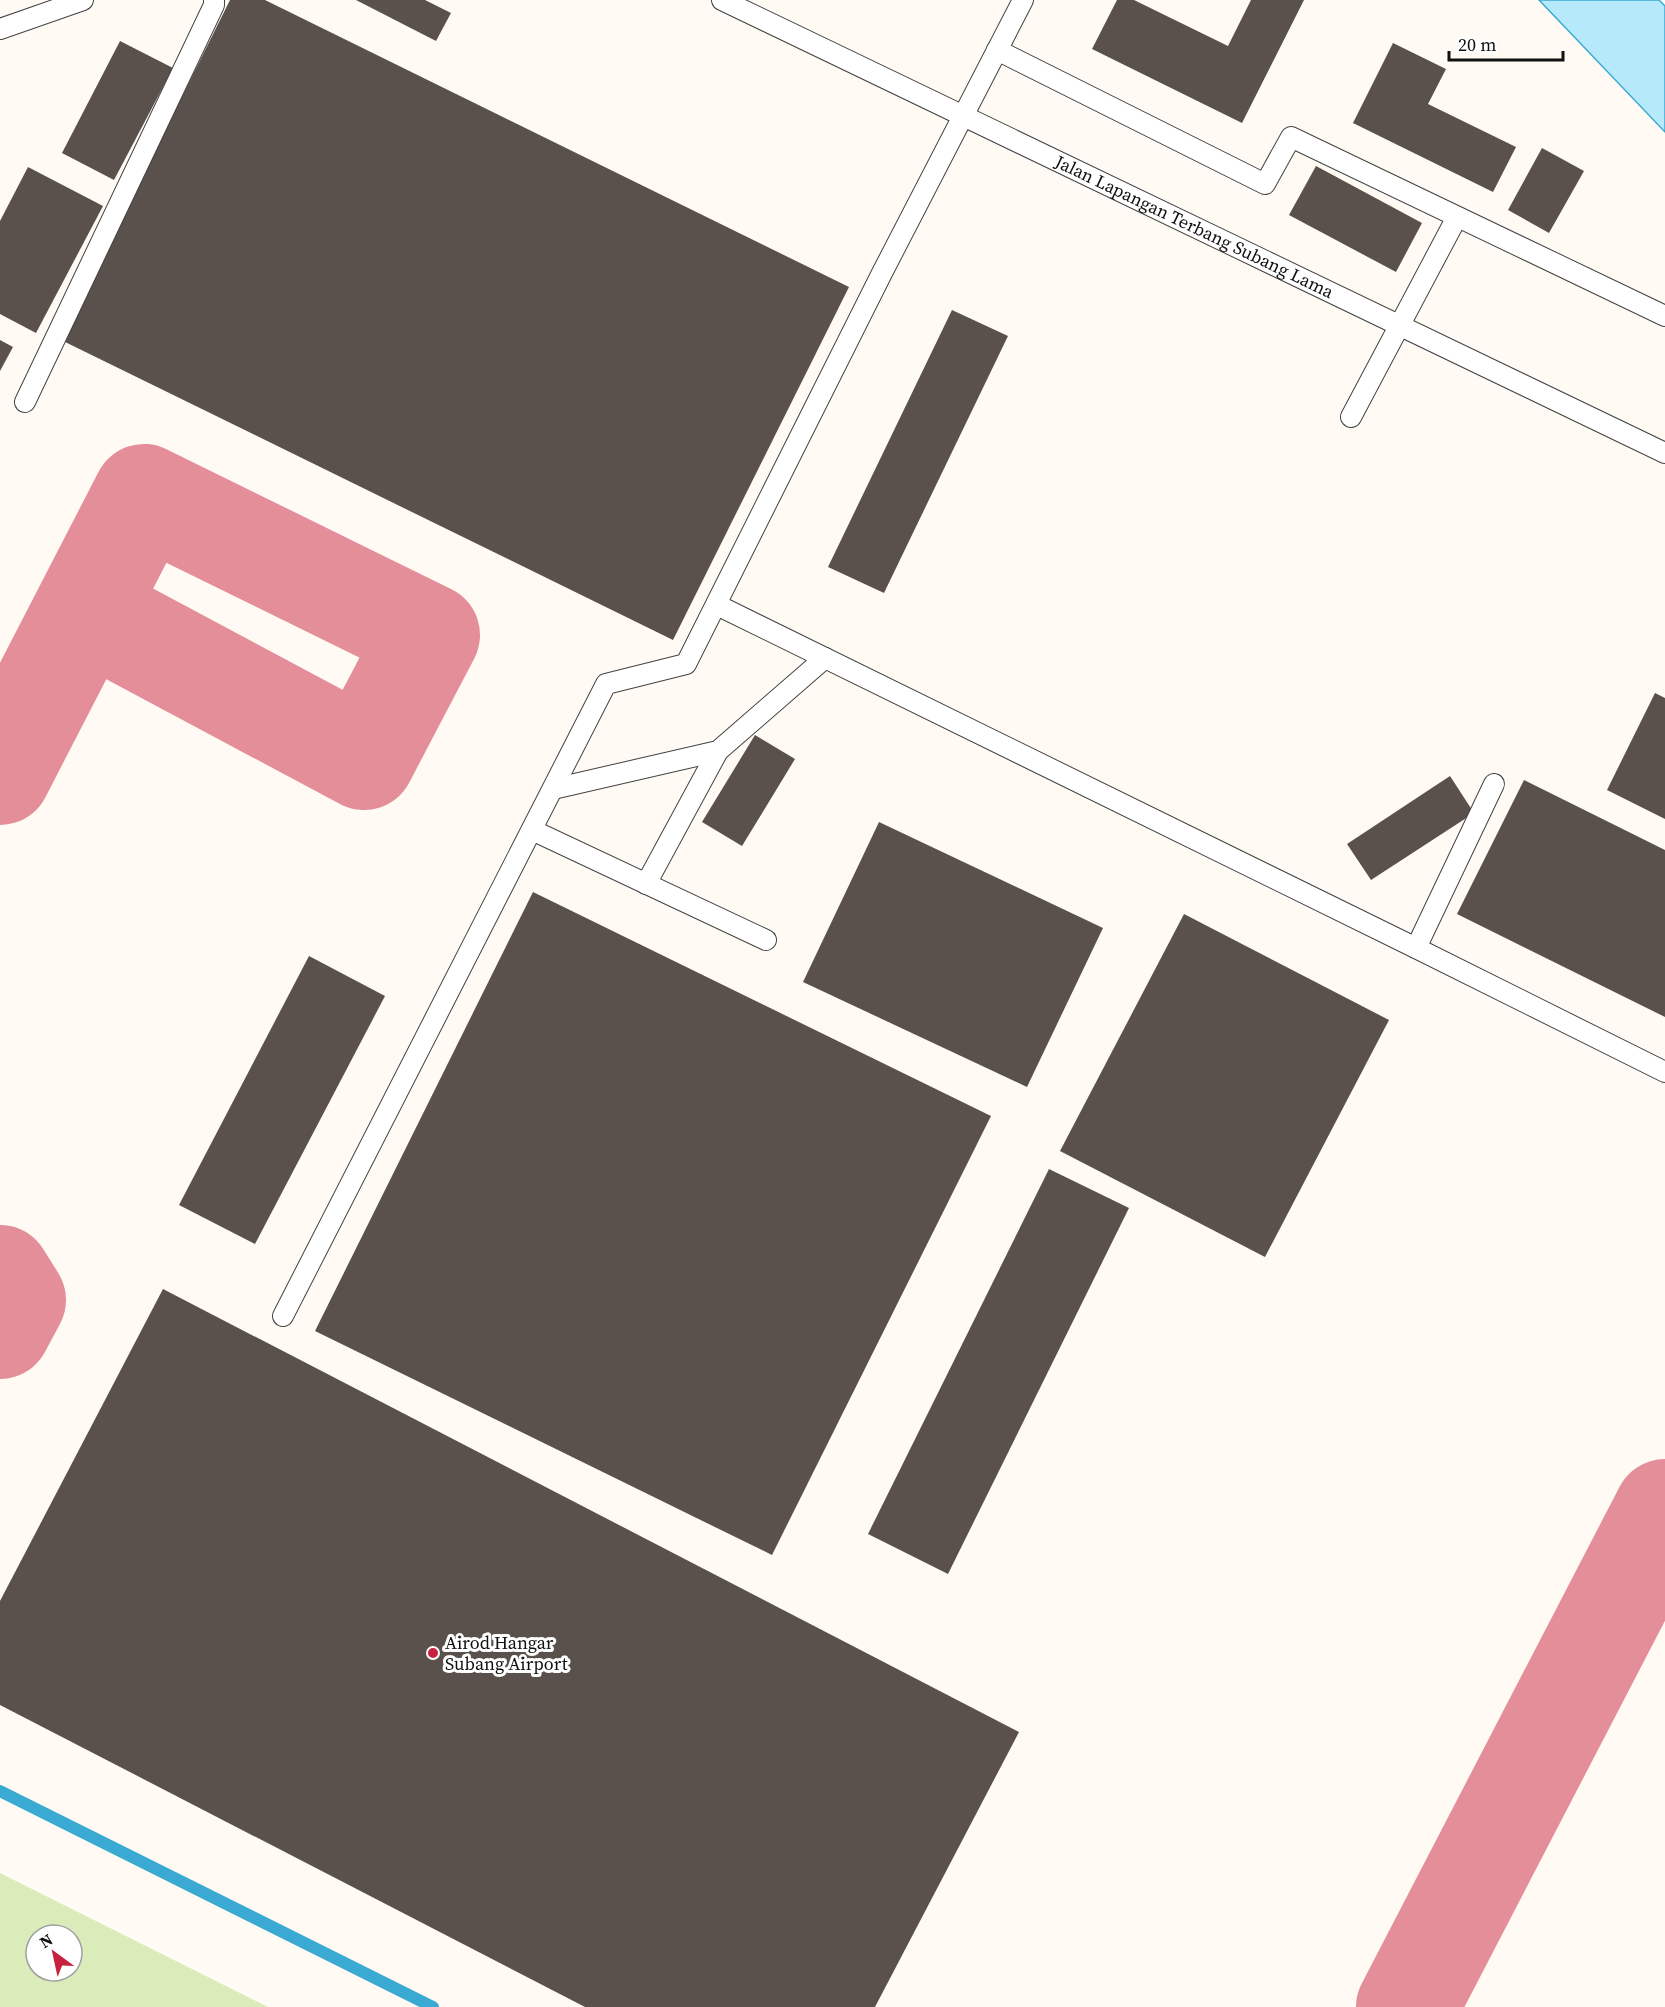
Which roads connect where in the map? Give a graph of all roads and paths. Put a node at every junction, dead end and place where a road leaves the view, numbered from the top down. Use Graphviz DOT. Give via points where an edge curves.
graph roads {
  1 [pos="83,0"];
  2 [pos="214,0"];
  3 [pos="722,0"];
  4 [pos="1023,0"];
  5 [pos="0,29"];
  6 [pos="997,50"];
  7 [pos="964,116"];
  8 [pos="1457,216"];
  9 [pos="1665,316"];
  10 [pos="1399,325"];
  11 [pos="25,402"];
  12 [pos="1351,417"];
  13 [pos="1665,453"];
  14 [pos="717,605"];
  15 [pos="825,658"];
  16 [pos="718,751"];
  17 [pos="1494,784"];
  18 [pos="553,789"];
  19 [pos="532,830"];
  20 [pos="646,884"];
  21 [pos="766,940"];
  22 [pos="1416,948"];
  23 [pos="1665,1072"];
  24 [pos="283,1316"];
  1 -- 5 [label="lane"];
  2 -- 11 [label="lane"];
  3 -- 7 [label="lane, Jalan Lapangan Terbang Subang Lama"];
  4 -- 6 [label="lane"];
  6 -- 7 [label="lane"];
  6 -- 8 [label="lane" via="1265,184 1291,136"];
  7 -- 10 [label="lane, Jalan Lapangan Terbang Subang Lama"];
  7 -- 14 [label="lane"];
  8 -- 9 [label="lane"];
  8 -- 10 [label="lane"];
  10 -- 12 [label="lane"];
  10 -- 13 [label="lane, Jalan Lapangan Terbang Subang Lama"];
  14 -- 15 [label="lane"];
  14 -- 18 [label="lane" via="686,664 606,684"];
  15 -- 16 [label="lane"];
  15 -- 22 [label="lane"];
  16 -- 18 [label="lane"];
  16 -- 20 [label="lane"];
  17 -- 22 [label="lane"];
  18 -- 19 [label="lane"];
  19 -- 20 [label="lane"];
  19 -- 24 [label="lane"];
  20 -- 21 [label="lane"];
  22 -- 23 [label="lane"];
}
